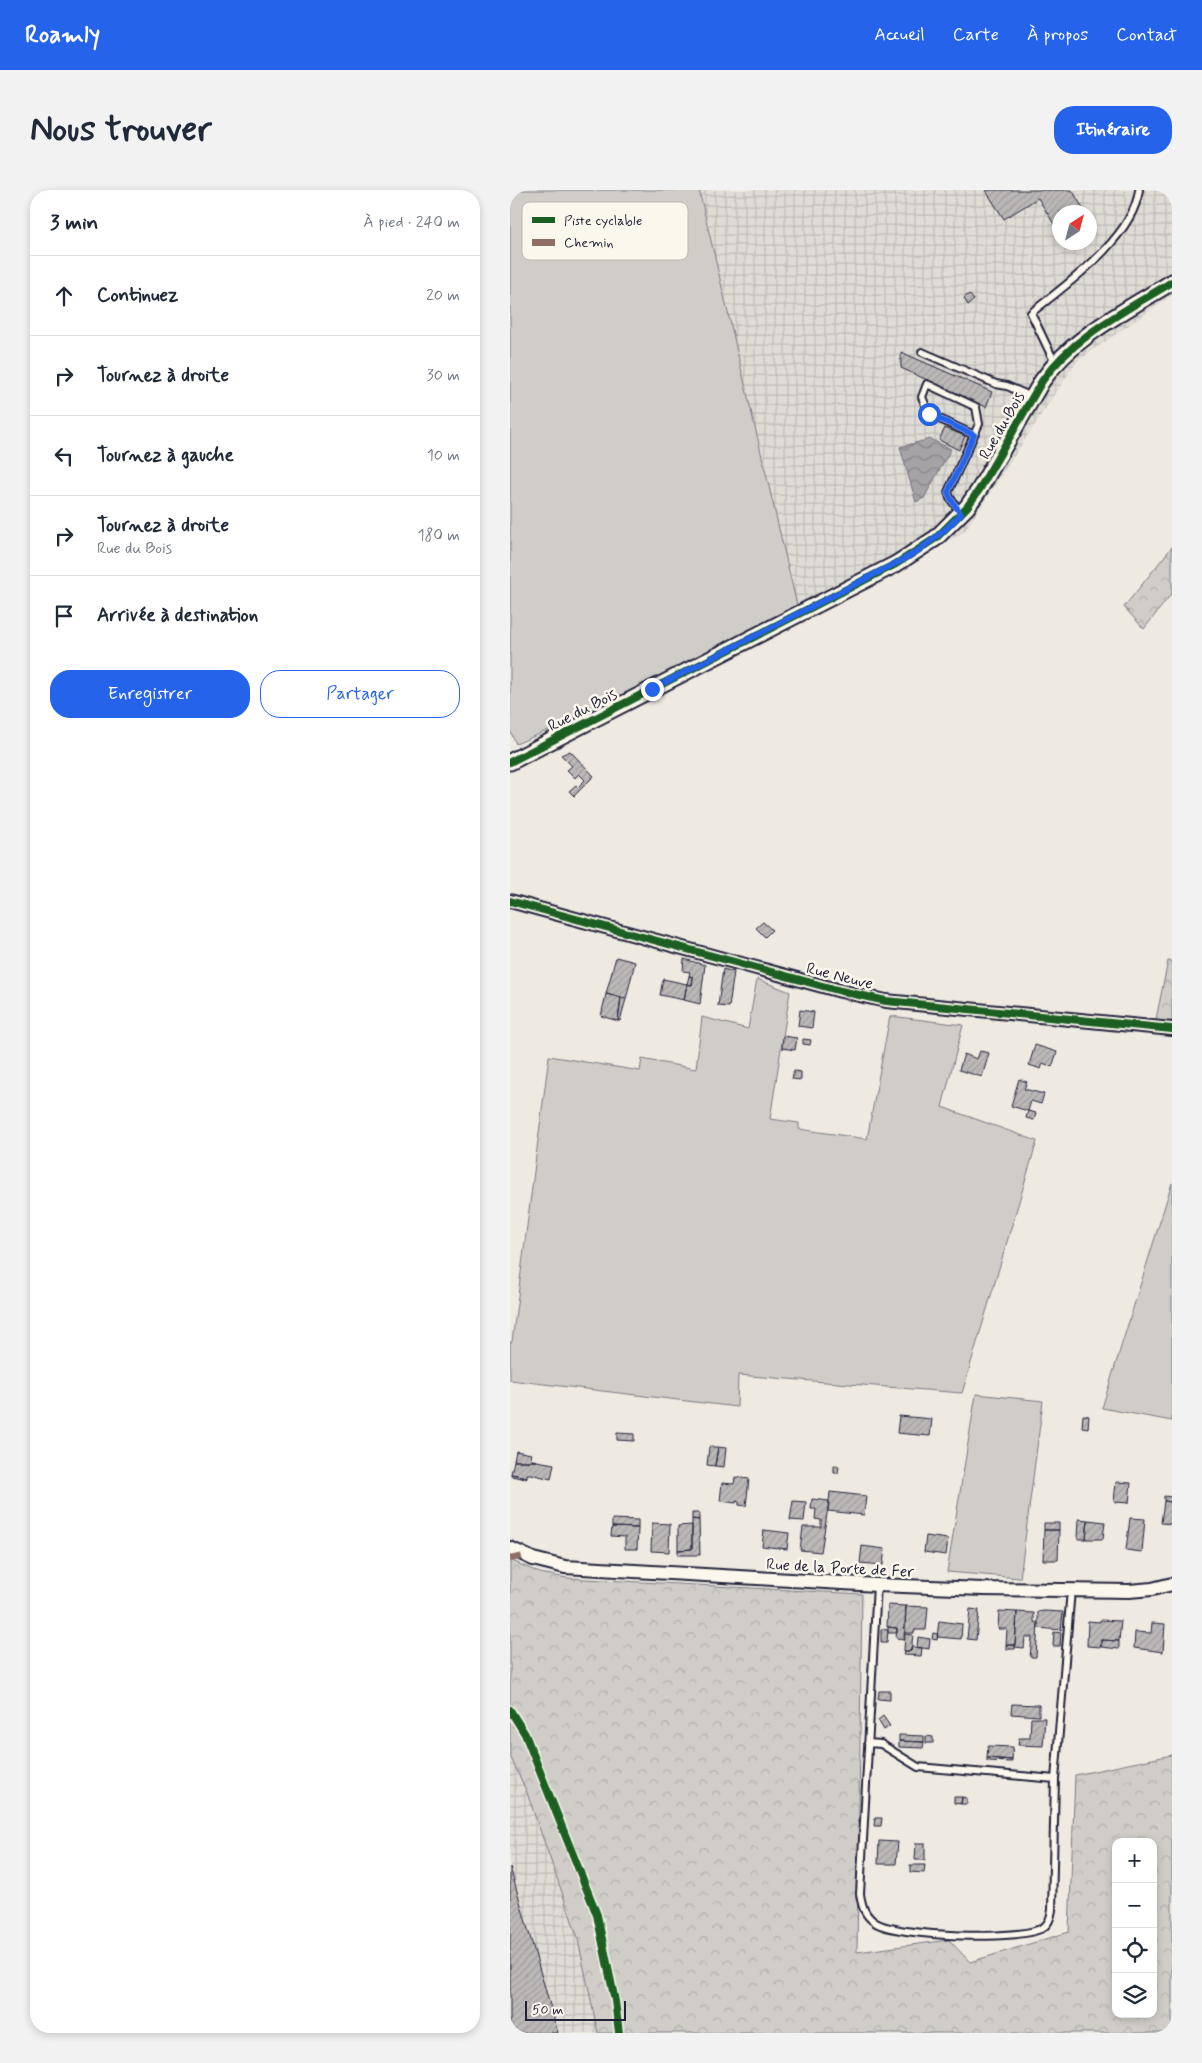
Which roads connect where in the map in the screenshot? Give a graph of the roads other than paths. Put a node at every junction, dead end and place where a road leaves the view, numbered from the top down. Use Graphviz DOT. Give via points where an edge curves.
graph roads {
  1 [pos="1139,190"];
  2 [pos="1172,282"];
  3 [pos="922,352"];
  4 [pos="1055,363"];
  5 [pos="1032,397"];
  6 [pos="974,435"];
  7 [pos="961,514"];
  8 [pos="510,762"];
  9 [pos="510,902"];
  10 [pos="1172,1029"];
  11 [pos="510,1548"];
  12 [pos="1172,1584"];
  13 [pos="876,1585"];
  14 [pos="1071,1590"];
  15 [pos="868,1743"];
  16 [pos="1055,1779"];
  1 -- 4 [label="lane" via="1137,204 1107,247 1031,313"];
  2 -- 4 [label="street, Rue du Bois" via="1079,342"];
  3 -- 5 [label="lane"];
  4 -- 5 [label="street, Rue du Bois"];
  5 -- 7 [label="street, Rue du Bois" via="979,490"];
  6 -- 6 [label="lane" via="929,414 922,396 927,384 976,407 979,424"];
  6 -- 7 [label="lane" via="948,492"];
  7 -- 8 [label="street, Rue du Bois" via="936,538 906,558"];
  9 -- 10 [label="street, Rue Neuve" via="886,1001"];
  11 -- 13 [label="street, Rue de la Porte de Fer" via="543,1562 576,1568"];
  12 -- 14 [label="street, Rue de la Porte de Fer" via="1142,1590"];
  13 -- 14 [label="street, Rue de la Porte de Fer"];
  13 -- 15 [label="lane"];
  14 -- 16 [label="lane"];
  15 -- 16 [label="lane" via="881,1744 918,1767"];
  15 -- 16 [label="lane" via="860,1894 870,1918 890,1928 960,1936 1001,1936 1043,1928 1052,1910"];
}
